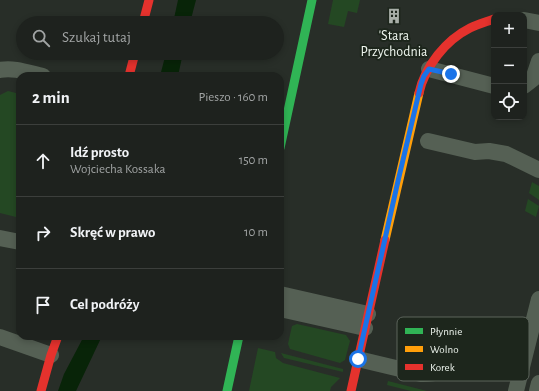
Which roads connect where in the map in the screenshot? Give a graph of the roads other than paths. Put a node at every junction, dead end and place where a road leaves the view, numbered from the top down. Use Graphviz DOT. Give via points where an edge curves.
graph roads {
  1 [pos="149,0"];
  2 [pos="312,0"];
  3 [pos="145,16"];
  4 [pos="491,20"];
  5 [pos="527,21"];
  6 [pos="539,23"];
  7 [pos="133,60"];
  8 [pos="539,61"];
  9 [pos="429,69"];
  10 [pos="0,70"];
  11 [pos="26,72"];
  12 [pos="130,72"];
  13 [pos="527,84"];
  14 [pos="491,85"];
  15 [pos="284,130"];
  16 [pos="428,140"];
  17 [pos="539,170"];
  18 [pos="0,238"];
  19 [pos="16,241"];
  20 [pos="284,295"];
  21 [pos="539,299"];
  22 [pos="284,309"];
  23 [pos="366,321"];
  24 [pos="0,337"];
  25 [pos="529,339"];
  26 [pos="57,340"];
  27 [pos="238,340"];
  28 [pos="51,355"];
  29 [pos="358,359"];
  30 [pos="397,368"];
  31 [pos="518,381"];
  32 [pos="539,383"];
  33 [pos="40,391"];
  34 [pos="227,391"];
  35 [pos="350,391"];
  36 [pos="516,391"];
  37 [pos="537,391"];
  1 -- 3 [label="street"];
  2 -- 15 [label="street"];
  4 -- 9 [label="street" via="471,27 453,38"];
  5 -- 6 [label="street"];
  7 -- 12 [label="street"];
  8 -- 13 [label="street" via="533,79"];
  9 -- 14 [label="street"];
  9 -- 23 [label="street" via="417,98"];
  10 -- 11 [label="street" via="14,69"];
  16 -- 17 [label="street" via="475,152 506,154"];
  18 -- 19 [label="street"];
  20 -- 23 [label="street"];
  21 -- 25 [label="street"];
  22 -- 23 [label="street"];
  23 -- 29 [label="street"];
  24 -- 28 [label="street"];
  26 -- 28 [label="street"];
  27 -- 34 [label="street"];
  28 -- 33 [label="street"];
  29 -- 30 [label="street"];
  29 -- 35 [label="street"];
  31 -- 36 [label="street"];
  32 -- 37 [label="street"];
}
